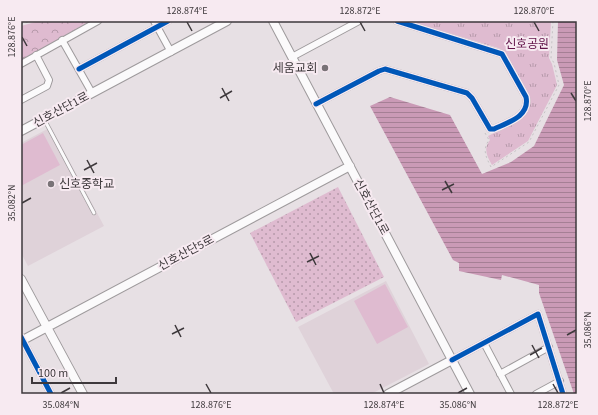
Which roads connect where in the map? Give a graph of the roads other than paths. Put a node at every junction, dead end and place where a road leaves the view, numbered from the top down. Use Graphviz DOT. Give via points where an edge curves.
graph roads {
  1 [pos="98,21"];
  2 [pos="168,21"];
  3 [pos="227,21"];
  4 [pos="273,21"];
  5 [pos="359,21"];
  6 [pos="397,21"];
  7 [pos="156,24"];
  8 [pos="62,40"];
  9 [pos="171,52"];
  10 [pos="36,55"];
  11 [pos="292,57"];
  12 [pos="21,64"];
  13 [pos="79,69"];
  14 [pos="92,93"];
  15 [pos="21,100"];
  16 [pos="316,104"];
  17 [pos="44,119"];
  18 [pos="21,131"];
  19 [pos="350,166"];
  20 [pos="94,213"];
  21 [pos="21,279"];
  22 [pos="47,327"];
  23 [pos="22,340"];
  24 [pos="484,343"];
  25 [pos="549,347"];
  26 [pos="452,360"];
  27 [pos="500,374"];
  28 [pos="560,381"];
  29 [pos="52,394"];
  30 [pos="83,394"];
  31 [pos="388,394"];
  32 [pos="470,394"];
  33 [pos="511,394"];
  34 [pos="536,394"];
  35 [pos="563,394"];
  1 -- 8 [label="street"];
  2 -- 7 [label="street"];
  3 -- 9 [label="main road, 신호산단1로"];
  4 -- 11 [label="main road, 신호산단1로"];
  5 -- 11 [label="street"];
  6 -- 16 [label="street" via="502,54 526,97 527,105 524,111 494,129 490,128 467,93 385,69"];
  7 -- 9 [label="street"];
  7 -- 13 [label="street"];
  8 -- 10 [label="street"];
  8 -- 13 [label="street"];
  9 -- 14 [label="main road, 신호산단1로"];
  10 -- 12 [label="street"];
  10 -- 15 [label="street" via="49,84"];
  11 -- 16 [label="main road, 신호산단1로"];
  13 -- 14 [label="street"];
  14 -- 17 [label="main road, 신호산단1로"];
  16 -- 19 [label="main road, 신호산단1로"];
  17 -- 18 [label="main road, 신호산단1로"];
  17 -- 20 [label="lane"];
  19 -- 22 [label="main road, 신호산단5로"];
  19 -- 26 [label="main road, 신호산단1로"];
  21 -- 22 [label="main road"];
  22 -- 23 [label="main road, 신호산단5로"];
  22 -- 30 [label="main road"];
  23 -- 29 [label="street, 신호산단5로"];
  24 -- 25 [label="street" via="538,314"];
  24 -- 26 [label="street"];
  24 -- 27 [label="street"];
  25 -- 27 [label="street"];
  25 -- 28 [label="street"];
  26 -- 31 [label="main road"];
  26 -- 32 [label="main road, 신호산단1로"];
  27 -- 33 [label="street"];
  28 -- 34 [label="street"];
  28 -- 35 [label="street"];
}
